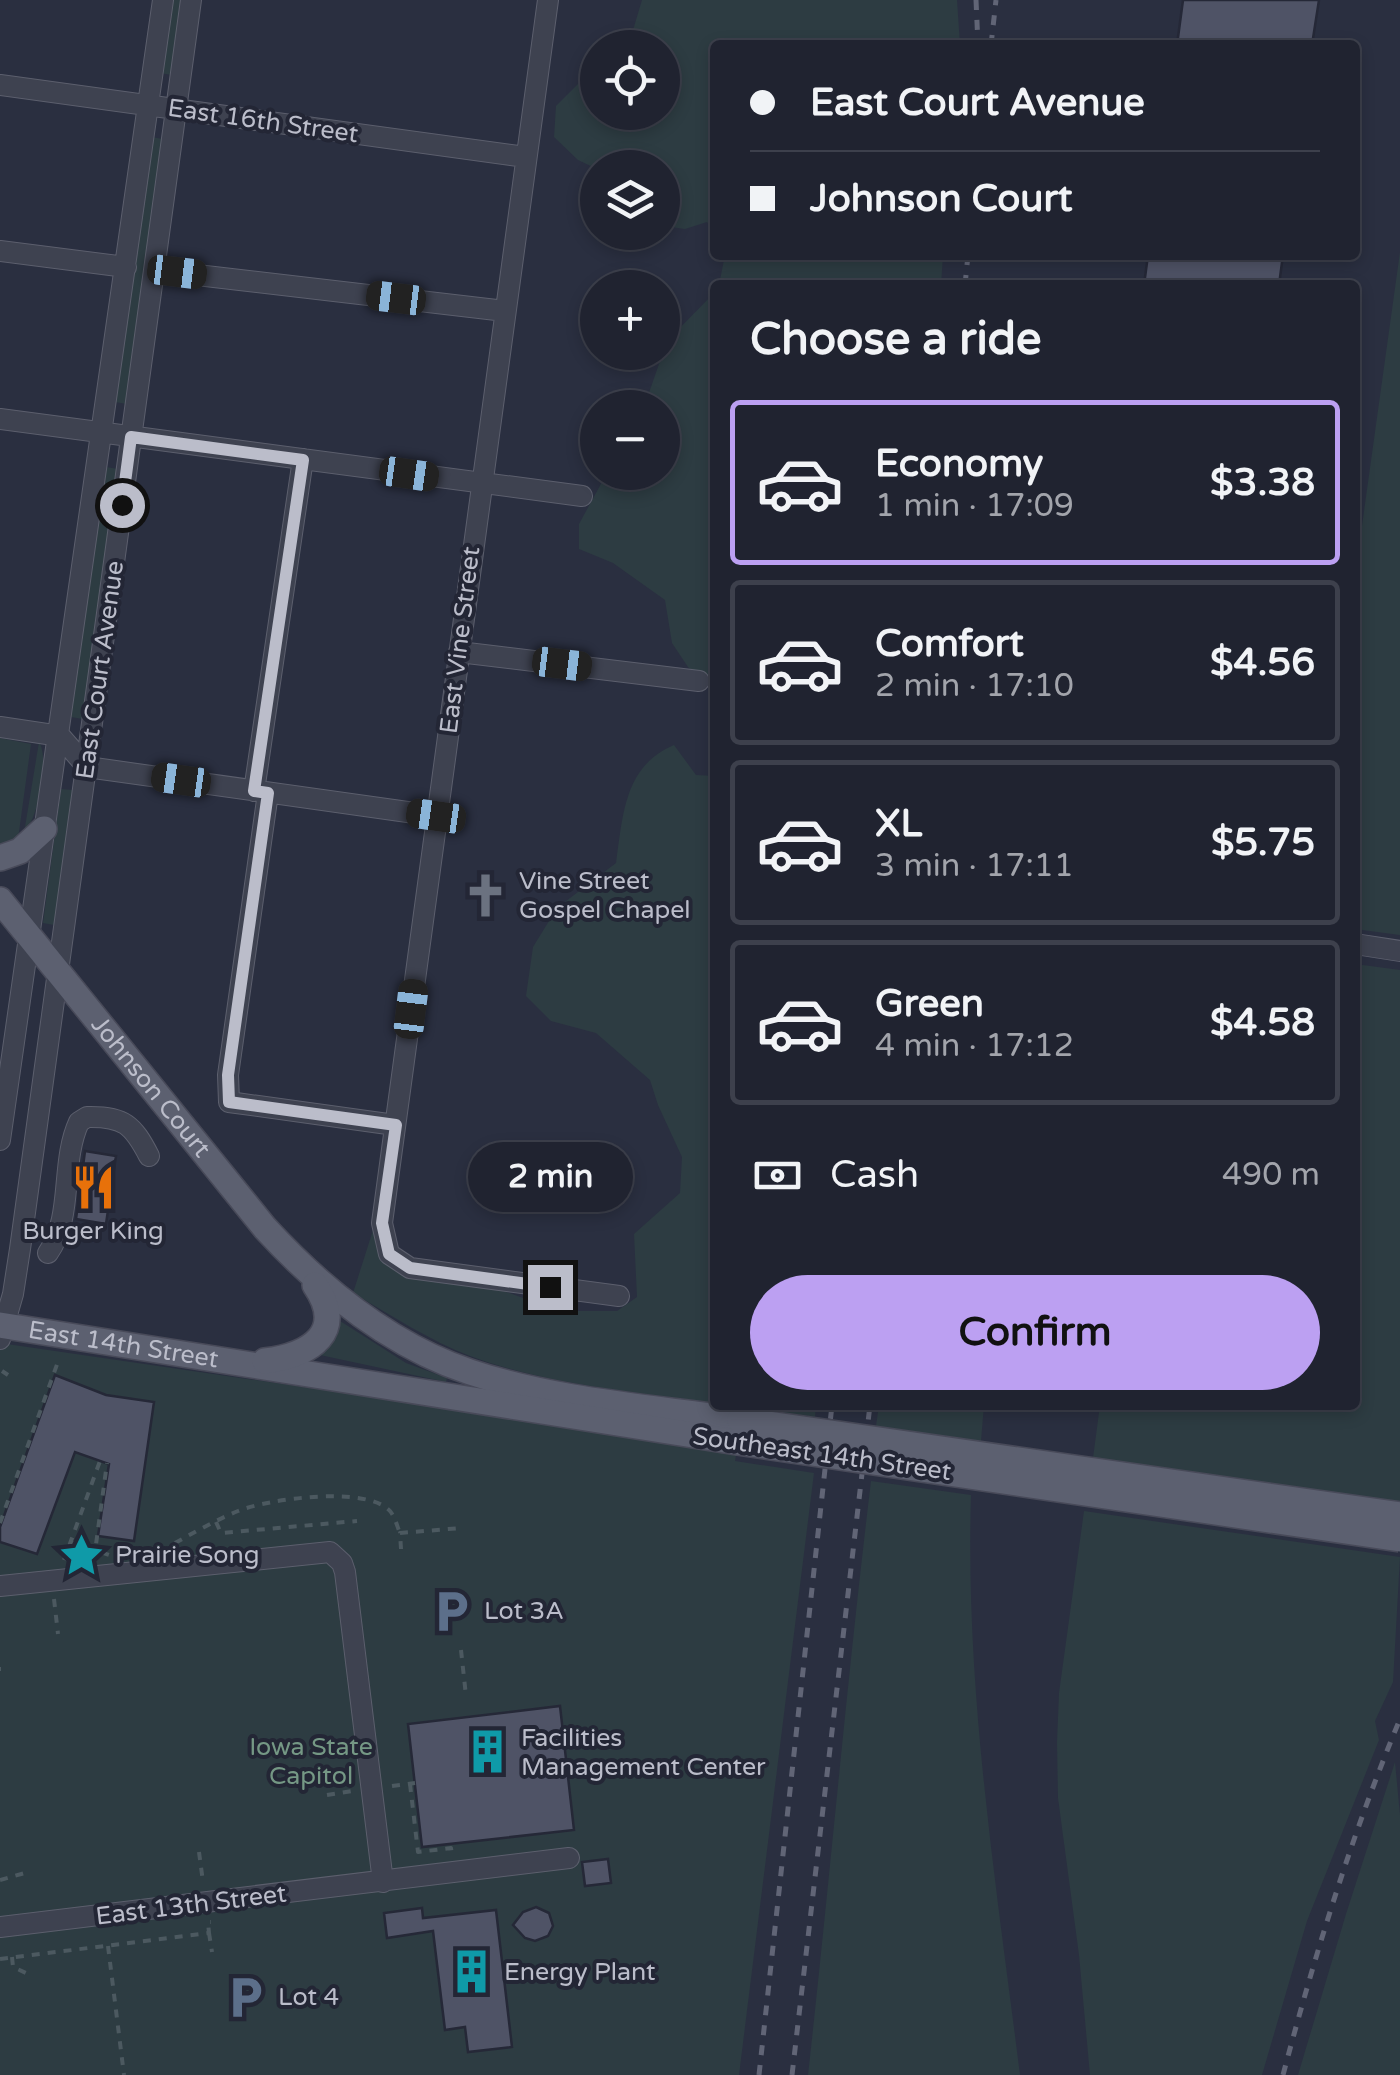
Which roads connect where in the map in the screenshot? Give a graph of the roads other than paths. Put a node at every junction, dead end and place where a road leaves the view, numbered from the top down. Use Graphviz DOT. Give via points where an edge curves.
graph roads {
  1 [pos="163,0"];
  2 [pos="191,0"];
  3 [pos="548,0"];
  4 [pos="0,85"];
  5 [pos="148,105"];
  6 [pos="176,109"];
  7 [pos="526,157"];
  8 [pos="0,250"];
  9 [pos="126,267"];
  10 [pos="154,270"];
  11 [pos="504,311"];
  12 [pos="0,420"];
  13 [pos="102,433"];
  14 [pos="131,437"];
  15 [pos="303,460"];
  16 [pos="480,484"];
  17 [pos="582,496"];
  18 [pos="458,652"];
  19 [pos="699,680"];
  20 [pos="0,727"];
  21 [pos="60,736"];
  22 [pos="86,767"];
  23 [pos="261,792"];
  24 [pos="436,816"];
  25 [pos="44,829"];
  26 [pos="0,858"];
  27 [pos="0,900"];
  28 [pos="29,934"];
  29 [pos="1360,945"];
  30 [pos="1400,952"];
  31 [pos="58,972"];
  32 [pos="396,1125"];
  33 [pos="0,1140"];
  34 [pos="149,1156"];
  35 [pos="48,1253"];
  36 [pos="306,1272"];
  37 [pos="619,1296"];
  38 [pos="1,1330"];
  39 [pos="246,1364"];
  40 [pos="739,1431"];
  41 [pos="1400,1515"];
  42 [pos="1400,1539"];
  43 [pos="0,1586"];
  44 [pos="569,1858"];
  45 [pos="383,1882"];
  46 [pos="0,1927"];
  1 -- 5 [label="street, East Court Avenue"];
  2 -- 6 [label="street, East Court Avenue"];
  3 -- 7 [label="street, East Vine Street"];
  4 -- 5 [label="street, East 16th Street"];
  5 -- 6 [label="street, East 16th Street"];
  5 -- 9 [label="street, East Court Avenue"];
  6 -- 7 [label="street, East 16th Street"];
  6 -- 10 [label="street, East Court Avenue"];
  7 -- 11 [label="street, East Vine Street"];
  8 -- 9 [label="street"];
  9 -- 13 [label="street, East Court Avenue"];
  10 -- 11 [label="street"];
  10 -- 14 [label="street, East Court Avenue"];
  11 -- 16 [label="street, East Vine Street"];
  12 -- 13 [label="street"];
  13 -- 14 [label="street"];
  13 -- 21 [label="street, East Court Avenue"];
  14 -- 15 [label="street"];
  14 -- 22 [label="street, East Court Avenue"];
  15 -- 16 [label="street"];
  15 -- 23 [label="street"];
  16 -- 17 [label="street"];
  16 -- 18 [label="street, East Vine Street"];
  18 -- 19 [label="street"];
  18 -- 24 [label="street, East Vine Street"];
  20 -- 21 [label="street"];
  21 -- 22 [label="street"];
  21 -- 25 [label="street, East Court Avenue"];
  22 -- 23 [label="street"];
  22 -- 31 [label="street, East Court Avenue"];
  23 -- 24 [label="street"];
  23 -- 32 [label="street" via="229,1102"];
  24 -- 32 [label="street, East Vine Street"];
  25 -- 26 [label="main road" via="20,851"];
  25 -- 28 [label="street, East Court Avenue"];
  27 -- 28 [label="main road, Johnson Court"];
  28 -- 31 [label="main road, Johnson Court"];
  28 -- 33 [label="street, East Court Avenue"];
  29 -- 30 [label="street"];
  31 -- 36 [label="main road, Johnson Court"];
  31 -- 38 [label="street, East Court Avenue" via="18,1264"];
  32 -- 37 [label="street, East Vine Street" via="382,1223 389,1254 410,1268"];
  34 -- 35 [label="street" via="124,1121 98,1116 79,1122 60,1236"];
  36 -- 39 [label="main road" via="326,1302 323,1335 287,1358"];
  36 -- 40 [label="main road, Southeast 14th Street" via="384,1330 466,1371"];
  38 -- 39 [label="main road, East 14th Street"];
  39 -- 40 [label="main road, Southeast 14th Street"];
  40 -- 41 [label="main road, Southeast 14th Street, bridge"];
  40 -- 42 [label="main road, Southeast 14th Street, bridge"];
  43 -- 45 [label="street" via="330,1552 342,1563"];
  44 -- 45 [label="street, East 13th Street"];
  45 -- 46 [label="street, East 13th Street"];
}
